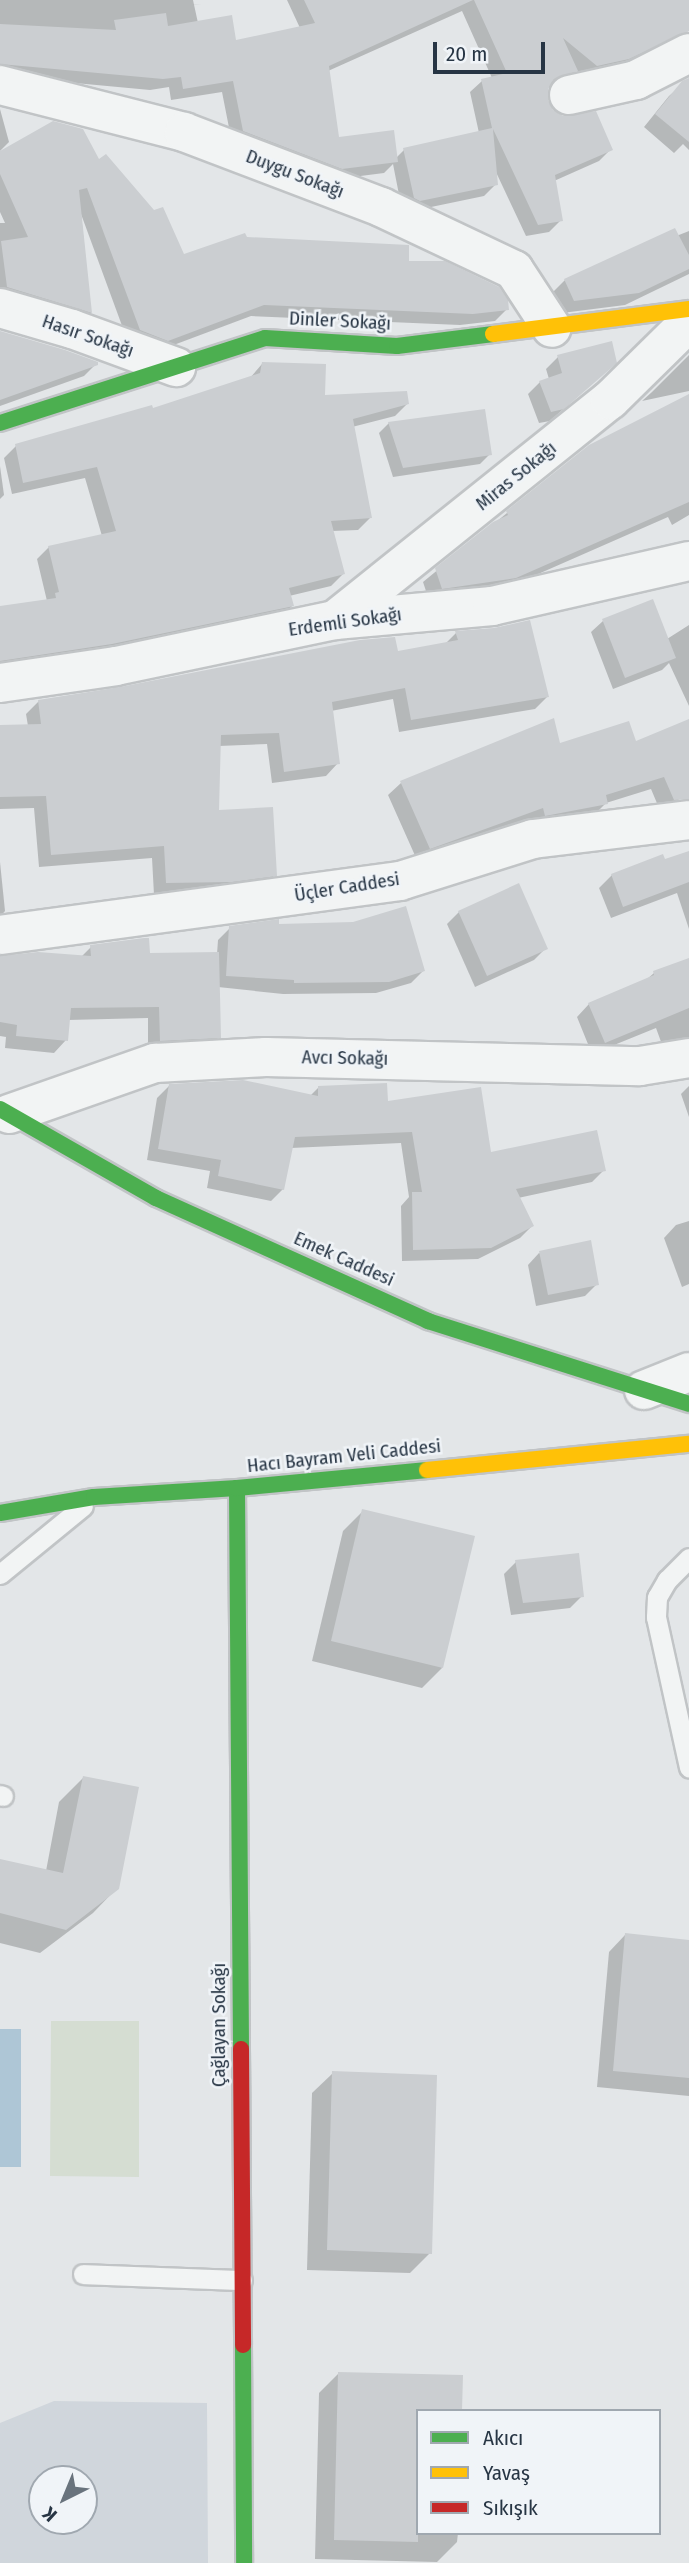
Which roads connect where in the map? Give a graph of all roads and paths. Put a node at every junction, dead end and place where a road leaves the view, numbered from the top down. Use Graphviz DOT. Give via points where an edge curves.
graph roads {
  1 [pos="689,53"];
  2 [pos="0,85"];
  3 [pos="569,95"];
  4 [pos="0,308"];
  5 [pos="689,309"];
  6 [pos="689,322"];
  7 [pos="552,328"];
  8 [pos="176,368"];
  9 [pos="0,423"];
  10 [pos="689,561"];
  11 [pos="335,620"];
  12 [pos="0,683"];
  13 [pos="689,820"];
  14 [pos="0,935"];
  15 [pos="689,1058"];
  16 [pos="5,1112"];
  17 [pos="689,1372"];
  18 [pos="644,1390"];
  19 [pos="689,1405"];
  20 [pos="689,1444"];
  21 [pos="237,1488"];
  22 [pos="94,1497"];
  23 [pos="1,1512"];
  24 [pos="689,1558"];
  25 [pos="0,1574"];
  26 [pos="689,1767"];
  27 [pos="83,2274"];
  28 [pos="242,2280"];
  29 [pos="244,2563"];
  1 -- 3 [label="street" via="636,79"];
  2 -- 7 [label="street, Duygu Sokağı" via="184,132 380,207 514,270"];
  4 -- 8 [label="street, Hasır Sokağı"];
  5 -- 7 [label="street, Dinler Sokağı"];
  6 -- 11 [label="street, Miras Sokağı" via="610,400"];
  7 -- 8 [label="street, Dinler Sokağı" via="397,346 265,338"];
  8 -- 9 [label="street, Dinler Sokağı"];
  10 -- 11 [label="street, Erdemli Sokağı" via="492,607"];
  11 -- 12 [label="street, Erdemli Sokağı" via="116,666"];
  13 -- 14 [label="street, Üçler Caddesi" via="533,839 400,881"];
  15 -- 16 [label="street, Avcı Sokağı" via="640,1066 266,1057 155,1063"];
  16 -- 18 [label="street, Emek Caddesi" via="156,1198 428,1321"];
  17 -- 18 [label="street"];
  18 -- 19 [label="street, Emek Caddesi"];
  20 -- 21 [label="street, Hacı Bayram Veli Caddesi"];
  21 -- 22 [label="street, Hacı Bayram Veli Caddesi"];
  21 -- 28 [label="street, Çağlayan Sokağı"];
  22 -- 23 [label="street, Hacı Bayram Veli Caddesi"];
  22 -- 25 [label="lane"];
  24 -- 26 [label="lane" via="667,1580 656,1607"];
  27 -- 28 [label="lane"];
  28 -- 29 [label="street, Çağlayan Sokağı"];
}
